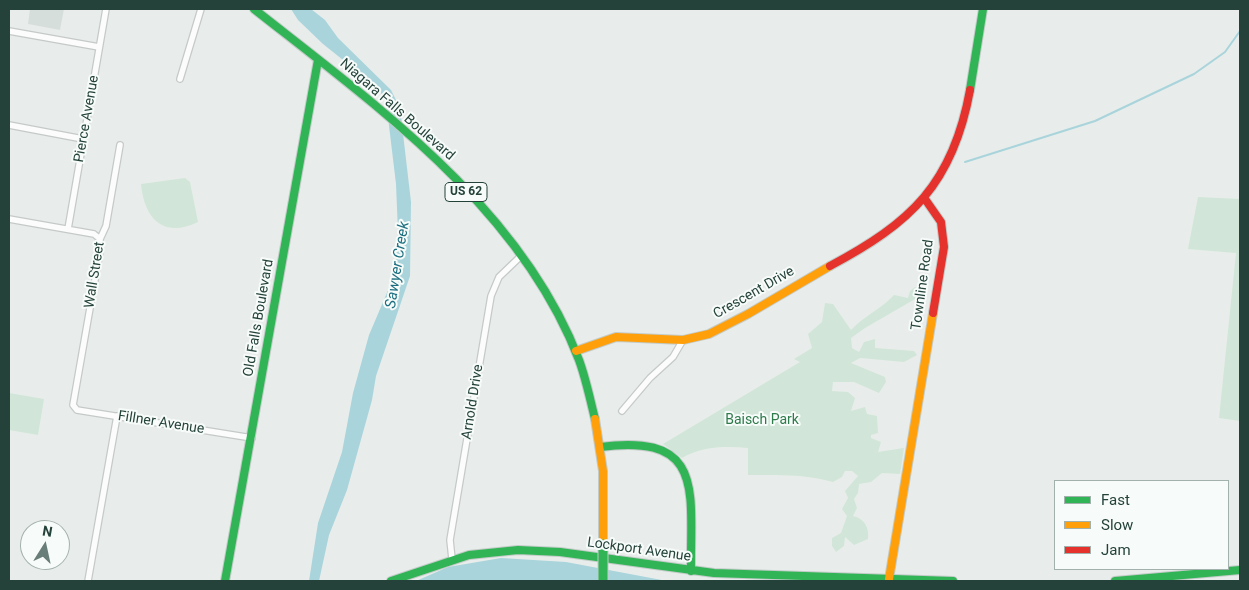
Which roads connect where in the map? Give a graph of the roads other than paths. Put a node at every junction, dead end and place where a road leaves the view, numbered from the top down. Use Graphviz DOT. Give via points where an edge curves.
graph roads {
  1 [pos="106,9"];
  2 [pos="201,9"];
  3 [pos="254,9"];
  4 [pos="983,9"];
  5 [pos="9,31"];
  6 [pos="99,47"];
  7 [pos="318,60"];
  8 [pos="180,79"];
  9 [pos="9,125"];
  10 [pos="83,139"];
  11 [pos="120,145"];
  12 [pos="925,199"];
  13 [pos="9,219"];
  14 [pos="68,229"];
  15 [pos="100,239"];
  16 [pos="522,255"];
  17 [pos="683,340"];
  18 [pos="576,351"];
  19 [pos="73,405"];
  20 [pos="622,411"];
  21 [pos="117,416"];
  22 [pos="252,438"];
  23 [pos="600,447"];
  24 [pos="452,560"];
  25 [pos="1240,570"];
  26 [pos="691,571"];
  27 [pos="889,579"];
  28 [pos="88,581"];
  29 [pos="225,581"];
  30 [pos="391,581"];
  31 [pos="603,581"];
  32 [pos="953,581"];
  33 [pos="1115,581"];
  1 -- 6 [label="street, Pierce Avenue"];
  2 -- 8 [label="street"];
  3 -- 7 [label="street, Niagara Falls Boulevard / US 62"];
  4 -- 12 [label="street" via="962,129 948,162"];
  5 -- 6 [label="street"];
  6 -- 10 [label="street, Pierce Avenue"];
  7 -- 16 [label="street, Niagara Falls Boulevard / US 62" via="406,133 469,194"];
  7 -- 22 [label="street, Old Falls Boulevard"];
  9 -- 10 [label="street"];
  10 -- 14 [label="street, Pierce Avenue"];
  11 -- 15 [label="street, Wall Street" via="106,226"];
  12 -- 17 [label="street, Crescent Drive" via="890,230 857,251 718,330"];
  12 -- 27 [label="street, Townline Road" via="941,222 944,247"];
  13 -- 14 [label="street"];
  14 -- 15 [label="street" via="94,234"];
  15 -- 19 [label="street, Wall Street"];
  16 -- 18 [label="street, Niagara Falls Boulevard / US 62" via="552,300"];
  16 -- 24 [label="street, Arnold Drive" via="502,273 493,290 450,540"];
  17 -- 18 [label="street, Crescent Drive" via="616,337"];
  17 -- 20 [label="street" via="673,358 650,378"];
  18 -- 23 [label="street, Niagara Falls Boulevard / US 62" via="592,402"];
  19 -- 21 [label="street, Fillner Avenue" via="77,410"];
  21 -- 22 [label="street, Fillner Avenue"];
  21 -- 28 [label="street"];
  22 -- 29 [label="street, Old Falls Boulevard"];
  23 -- 26 [label="street" via="642,443 664,451 678,463 690,490"];
  23 -- 31 [label="street, Niagara Falls Boulevard / US 62, bridge"];
  24 -- 26 [label="street, Lockport Avenue" via="491,552 531,550"];
  24 -- 30 [label="street, Lockport Avenue"];
  25 -- 33 [label="street"];
  26 -- 27 [label="street, Lockport Avenue"];
  27 -- 32 [label="street, Lockport Avenue"];
}
